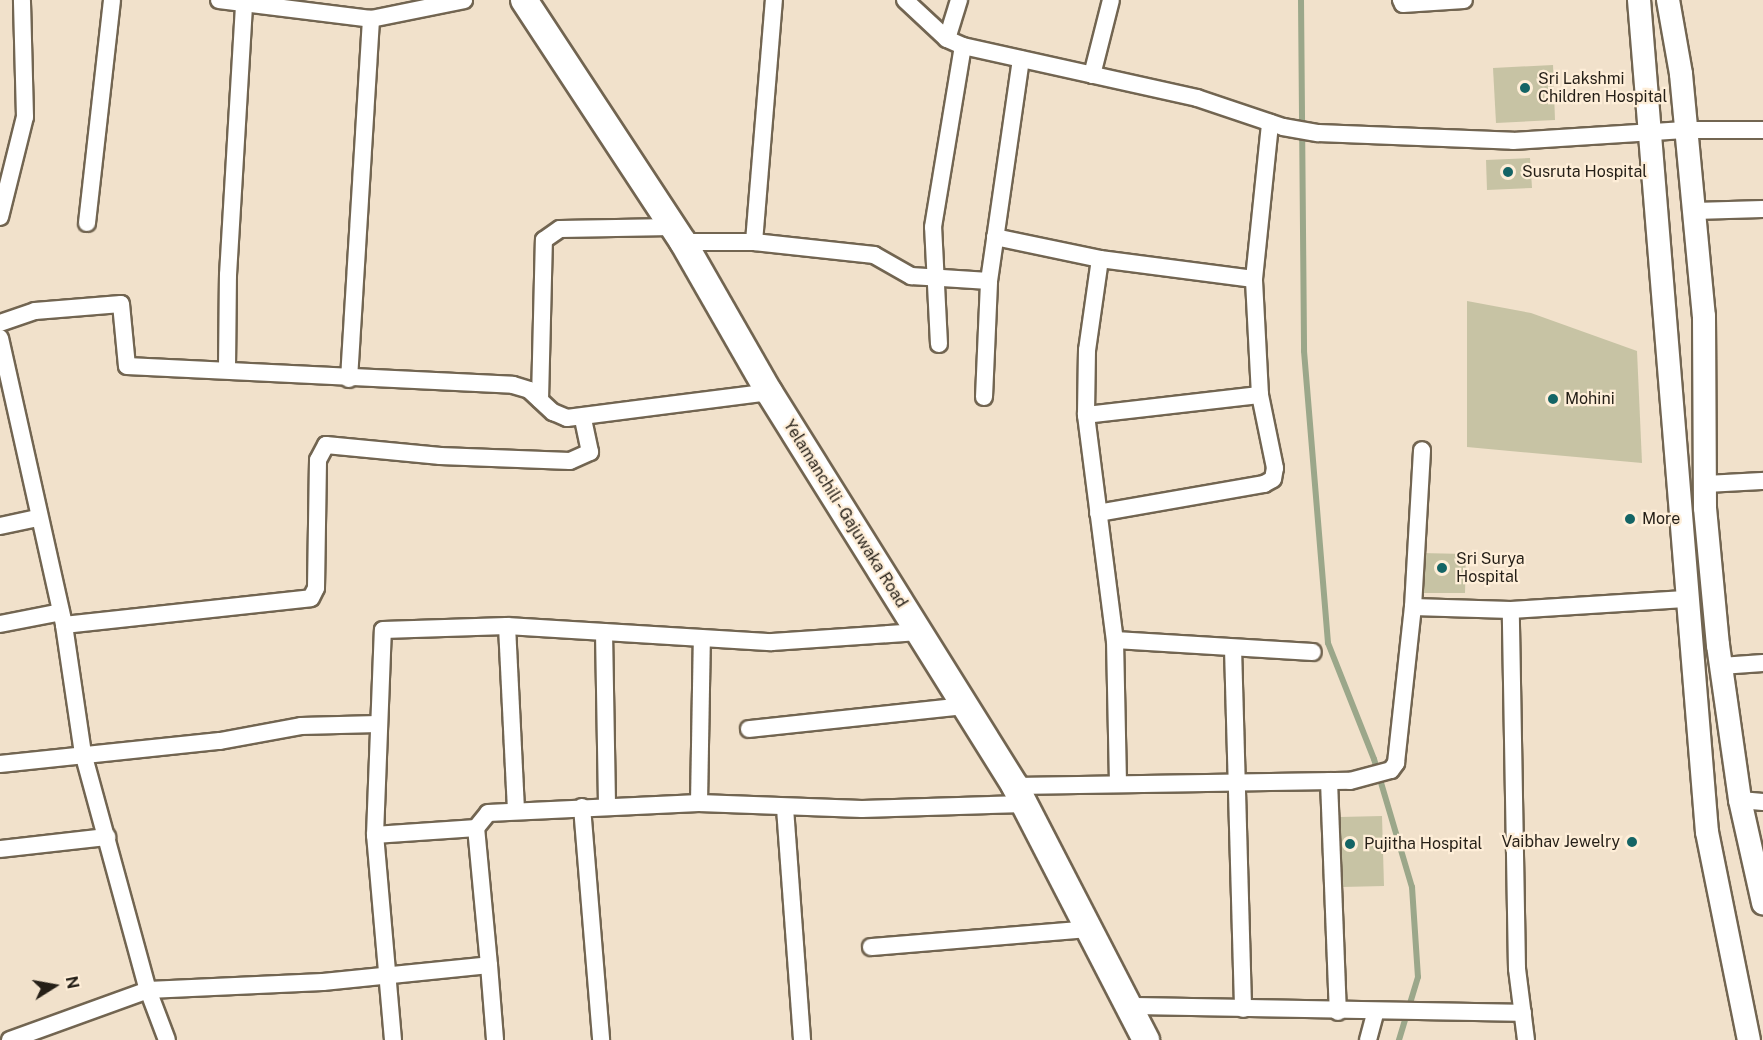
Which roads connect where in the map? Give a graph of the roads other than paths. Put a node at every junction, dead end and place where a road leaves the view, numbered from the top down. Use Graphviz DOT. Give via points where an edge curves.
graph roads {
  1 [pos="22,0"];
  2 [pos="112,0"];
  3 [pos="219,0"];
  4 [pos="464,0"];
  5 [pos="524,0"];
  6 [pos="774,0"];
  7 [pos="905,0"];
  8 [pos="959,0"];
  9 [pos="1111,0"];
  10 [pos="1401,0"];
  11 [pos="1464,0"];
  12 [pos="1639,0"];
  13 [pos="1668,0"];
  14 [pos="243,3"];
  15 [pos="371,19"];
  16 [pos="947,39"];
  17 [pos="963,46"];
  18 [pos="1021,58"];
  19 [pos="1092,75"];
  20 [pos="1276,125"];
  21 [pos="1685,130"];
  22 [pos="1763,130"];
  23 [pos="1651,135"];
  24 [pos="1763,209"];
  25 [pos="1694,211"];
  26 [pos="0,217"];
  27 [pos="87,223"];
  28 [pos="677,234"];
  29 [pos="995,237"];
  30 [pos="754,242"];
  31 [pos="1100,259"];
  32 [pos="933,277"];
  33 [pos="1254,279"];
  34 [pos="989,281"];
  35 [pos="0,323"];
  36 [pos="0,338"];
  37 [pos="939,344"];
  38 [pos="227,369"];
  39 [pos="349,379"];
  40 [pos="769,392"];
  41 [pos="1260,395"];
  42 [pos="984,397"];
  43 [pos="540,400"];
  44 [pos="1086,415"];
  45 [pos="583,417"];
  46 [pos="1422,450"];
  47 [pos="1763,481"];
  48 [pos="1705,484"];
  49 [pos="1098,513"];
  50 [pos="39,518"];
  51 [pos="0,526"];
  52 [pos="1685,599"];
  53 [pos="1413,607"];
  54 [pos="1511,610"];
  55 [pos="62,619"];
  56 [pos="0,624"];
  57 [pos="507,626"];
  58 [pos="604,632"];
  59 [pos="919,632"];
  60 [pos="702,639"];
  61 [pos="1115,640"];
  62 [pos="1233,648"];
  63 [pos="1313,652"];
  64 [pos="1763,663"];
  65 [pos="1721,666"];
  66 [pos="966,706"];
  67 [pos="378,724"];
  68 [pos="749,729"];
  69 [pos="83,753"];
  70 [pos="0,765"];
  71 [pos="1235,780"];
  72 [pos="1118,781"];
  73 [pos="1329,781"];
  74 [pos="1020,795"];
  75 [pos="1740,800"];
  76 [pos="699,802"];
  77 [pos="1763,802"];
  78 [pos="607,806"];
  79 [pos="582,807"];
  80 [pos="785,808"];
  81 [pos="516,810"];
  82 [pos="476,828"];
  83 [pos="375,835"];
  84 [pos="107,837"];
  85 [pos="0,849"];
  86 [pos="1763,903"];
  87 [pos="1089,929"];
  88 [pos="871,947"];
  89 [pos="489,965"];
  90 [pos="386,975"];
  91 [pos="148,990"];
  92 [pos="1129,1006"];
  93 [pos="1243,1010"];
  94 [pos="1338,1012"];
  95 [pos="1375,1013"];
  96 [pos="1523,1013"];
  97 [pos="10,1040"];
  98 [pos="167,1040"];
  99 [pos="393,1040"];
  100 [pos="495,1040"];
  101 [pos="601,1040"];
  102 [pos="802,1040"];
  103 [pos="1146,1040"];
  104 [pos="1368,1040"];
  105 [pos="1526,1040"];
  106 [pos="1749,1040"];
  1 -- 26 [label="street" via="25,117"];
  2 -- 27 [label="street"];
  3 -- 14 [label="street"];
  4 -- 15 [label="street"];
  5 -- 28 [label="main road, Yelamanchili - Gajuwaka Road"];
  6 -- 30 [label="street"];
  7 -- 16 [label="street"];
  8 -- 16 [label="street"];
  9 -- 19 [label="street"];
  10 -- 11 [label="street" via="1402,4"];
  12 -- 23 [label="main road"];
  13 -- 21 [label="main road"];
  14 -- 15 [label="street"];
  14 -- 38 [label="street" via="228,275"];
  15 -- 39 [label="street"];
  16 -- 17 [label="street"];
  17 -- 18 [label="street"];
  17 -- 32 [label="street" via="935,212"];
  18 -- 19 [label="street"];
  18 -- 29 [label="street"];
  19 -- 20 [label="street" via="1197,98"];
  20 -- 23 [label="street" via="1318,133 1513,141"];
  20 -- 33 [label="street"];
  21 -- 22 [label="street"];
  21 -- 23 [label="street"];
  21 -- 25 [label="main road"];
  23 -- 52 [label="main road"];
  24 -- 25 [label="street"];
  25 -- 48 [label="main road" via="1704,316"];
  28 -- 30 [label="street"];
  28 -- 40 [label="main road, Yelamanchili - Gajuwaka Road"];
  28 -- 43 [label="street" via="560,229 544,240"];
  29 -- 31 [label="street"];
  29 -- 34 [label="street"];
  30 -- 32 [label="street" via="874,255 911,276"];
  31 -- 33 [label="street"];
  31 -- 44 [label="street" via="1086,350"];
  32 -- 34 [label="street"];
  32 -- 37 [label="street"];
  33 -- 41 [label="street"];
  34 -- 42 [label="street"];
  35 -- 38 [label="street" via="35,311 122,304 127,366"];
  36 -- 50 [label="street"];
  38 -- 39 [label="street"];
  39 -- 43 [label="street" via="513,384"];
  40 -- 45 [label="street"];
  40 -- 59 [label="main road, Yelamanchili - Gajuwaka Road"];
  41 -- 44 [label="street"];
  41 -- 49 [label="street" via="1275,468 1273,479 1264,484"];
  43 -- 45 [label="street" via="567,418"];
  44 -- 49 [label="street"];
  45 -- 55 [label="street" via="590,453 570,461 440,456 326,445 318,460 316,588 311,597"];
  46 -- 53 [label="street"];
  47 -- 48 [label="street"];
  48 -- 65 [label="main road"];
  49 -- 61 [label="street"];
  50 -- 51 [label="street"];
  50 -- 55 [label="street"];
  52 -- 54 [label="street"];
  52 -- 106 [label="main road" via="1707,832"];
  53 -- 54 [label="street"];
  53 -- 73 [label="street" via="1396,763 1391,770 1374,777"];
  54 -- 96 [label="street" via="1517,969"];
  55 -- 56 [label="street"];
  55 -- 69 [label="street"];
  57 -- 58 [label="street"];
  57 -- 67 [label="street" via="383,630"];
  57 -- 81 [label="street"];
  58 -- 60 [label="street"];
  58 -- 78 [label="street"];
  59 -- 60 [label="street" via="772,642"];
  59 -- 66 [label="main road, Yelamanchili - Gajuwaka Road"];
  60 -- 76 [label="street"];
  61 -- 62 [label="street"];
  61 -- 72 [label="street"];
  62 -- 63 [label="street"];
  62 -- 71 [label="street"];
  64 -- 65 [label="street"];
  65 -- 75 [label="main road"];
  66 -- 68 [label="street"];
  66 -- 74 [label="main road, Yelamanchili - Gajuwaka Road"];
  67 -- 69 [label="street" via="301,726 220,741"];
  67 -- 83 [label="street"];
  69 -- 70 [label="street"];
  69 -- 84 [label="street"];
  71 -- 72 [label="street"];
  71 -- 73 [label="street"];
  71 -- 93 [label="street"];
  72 -- 74 [label="street"];
  73 -- 94 [label="street"];
  74 -- 80 [label="street"];
  74 -- 87 [label="main road, Yelamanchili - Gajuwaka Road"];
  75 -- 77 [label="street"];
  75 -- 86 [label="main road"];
  76 -- 78 [label="street"];
  76 -- 80 [label="street"];
  78 -- 79 [label="street"];
  79 -- 81 [label="street"];
  79 -- 101 [label="street"];
  80 -- 102 [label="street"];
  81 -- 82 [label="street" via="488,813"];
  82 -- 83 [label="street"];
  82 -- 89 [label="street"];
  83 -- 90 [label="street"];
  84 -- 85 [label="street"];
  84 -- 91 [label="street"];
  87 -- 88 [label="street"];
  87 -- 92 [label="main road, Yelamanchili - Gajuwaka Road"];
  89 -- 90 [label="street"];
  89 -- 100 [label="street"];
  90 -- 91 [label="street"];
  90 -- 99 [label="street"];
  91 -- 97 [label="street"];
  91 -- 98 [label="street"];
  92 -- 93 [label="street"];
  92 -- 103 [label="main road, Yelamanchili - Gajuwaka Road"];
  93 -- 94 [label="street"];
  94 -- 95 [label="street"];
  95 -- 96 [label="street"];
  95 -- 104 [label="street"];
  96 -- 105 [label="street"];
}
